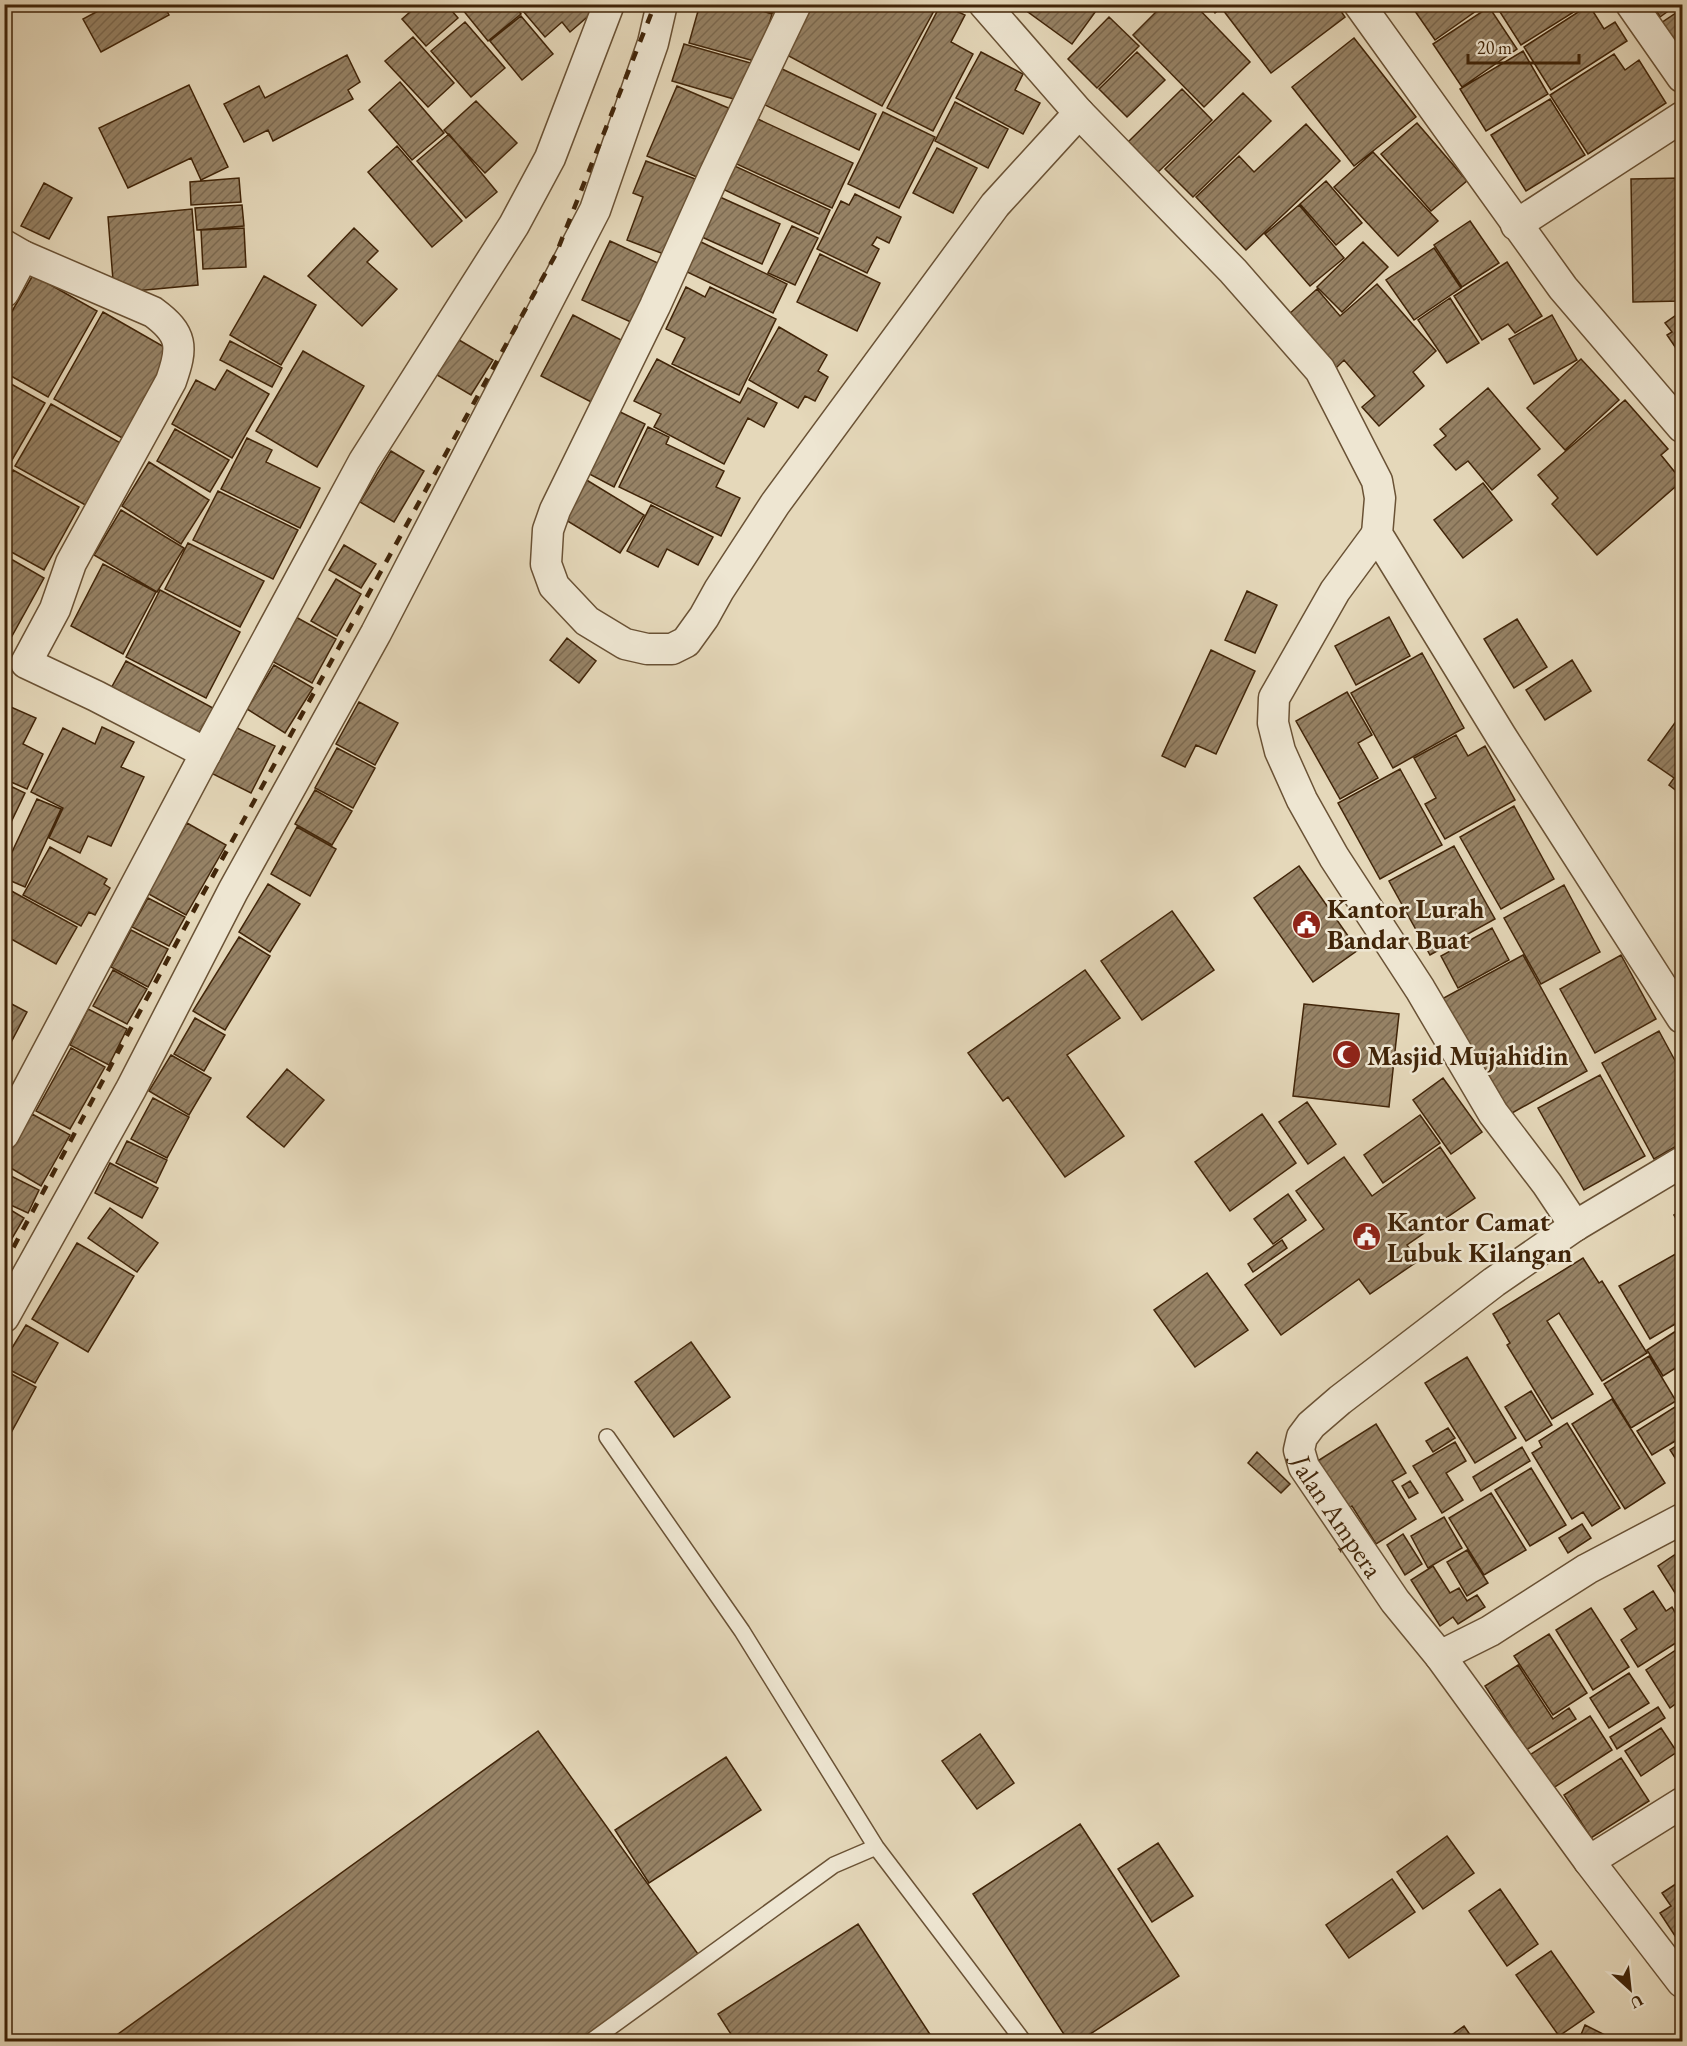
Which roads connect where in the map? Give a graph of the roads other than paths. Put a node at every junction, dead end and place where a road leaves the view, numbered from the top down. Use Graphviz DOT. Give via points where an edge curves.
graph roads {
  1 [pos="609,4"];
  2 [pos="662,4"];
  3 [pos="796,4"];
  4 [pos="984,4"];
  5 [pos="1359,4"];
  6 [pos="1631,4"];
  7 [pos="1683,76"];
  8 [pos="1079,113"];
  9 [pos="1683,117"];
  10 [pos="1516,225"];
  11 [pos="14,250"];
  12 [pos="4,292"];
  13 [pos="1683,427"];
  14 [pos="1377,534"];
  15 [pos="15,658"];
  16 [pos="206,753"];
  17 [pos="1683,1018"];
  18 [pos="4,1134"];
  19 [pos="1683,1162"];
  20 [pos="1575,1226"];
  21 [pos="4,1317"];
  22 [pos="608,1437"];
  23 [pos="1683,1519"];
  24 [pos="1440,1656"];
  25 [pos="1683,1803"];
  26 [pos="876,1846"];
  27 [pos="1588,1861"];
  28 [pos="1683,1982"];
  29 [pos="590,2042"];
  30 [pos="1024,2042"];
  1 -- 16 [label="street" via="550,158 514,225 364,461"];
  2 -- 21 [label="street" via="653,43 595,210 376,633"];
  3 -- 8 [label="street" via="548,530 546,564 554,586 587,621 625,644 647,650 672,649 686,642 775,504 995,205"];
  4 -- 8 [label="street"];
  5 -- 10 [label="street"];
  6 -- 7 [label="street"];
  8 -- 14 [label="street" via="1233,271 1320,369 1377,481"];
  9 -- 10 [label="street"];
  10 -- 13 [label="street" via="1563,288"];
  11 -- 12 [label="street"];
  11 -- 15 [label="street" via="153,312 168,323 177,337 179,358 171,381 71,563 55,609"];
  14 -- 17 [label="street" via="1501,736"];
  14 -- 20 [label="street" via="1335,591 1274,698 1273,723 1280,751 1334,857 1420,989 1493,1113"];
  15 -- 16 [label="street"];
  16 -- 18 [label="street"];
  19 -- 20 [label="street, Jalan Ampera"];
  20 -- 24 [label="street, Jalan Ampera" via="1494,1282 1340,1400 1302,1437 1299,1450 1304,1467 1395,1601"];
  22 -- 26 [label="lane" via="742,1631"];
  23 -- 24 [label="street" via="1587,1569 1490,1631"];
  24 -- 27 [label="street, Jalan Ampera"];
  25 -- 27 [label="street"];
  26 -- 29 [label="lane" via="834,1865"];
  26 -- 30 [label="lane"];
  27 -- 28 [label="street, Jalan Ampera"];
}
